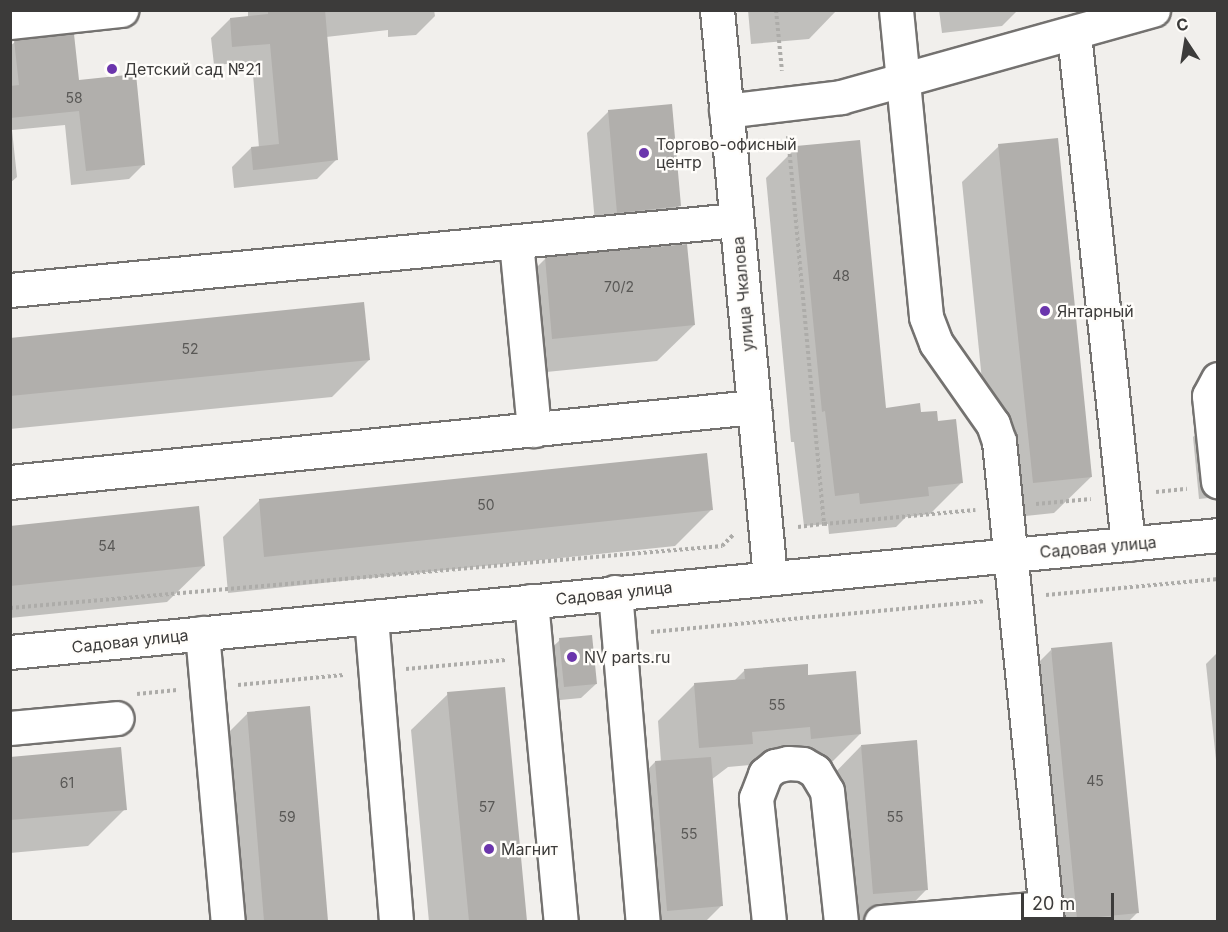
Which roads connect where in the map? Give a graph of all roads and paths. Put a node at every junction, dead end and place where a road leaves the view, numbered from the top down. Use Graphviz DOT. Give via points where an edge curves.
graph roads {
  1 [pos="121,10"];
  2 [pos="717,10"];
  3 [pos="776,10"];
  4 [pos="896,10"];
  5 [pos="1145,11"];
  6 [pos="10,22"];
  7 [pos="1074,34"];
  8 [pos="902,80"];
  9 [pos="785,106"];
  10 [pos="726,111"];
  11 [pos="736,220"];
  12 [pos="516,242"];
  13 [pos="10,290"];
  14 [pos="1218,379"];
  15 [pos="754,407"];
  16 [pos="534,429"];
  17 [pos="10,482"];
  18 [pos="1206,485"];
  19 [pos="1123,496"];
  20 [pos="1007,507"];
  21 [pos="1218,535"];
  22 [pos="1128,544"];
  23 [pos="722,546"];
  24 [pos="1012,555"];
  25 [pos="770,578"];
  26 [pos="1218,579"];
  27 [pos="615,592"];
  28 [pos="1016,598"];
  29 [pos="531,601"];
  30 [pos="10,608"];
  31 [pos="371,617"];
  32 [pos="618,630"];
  33 [pos="202,633"];
  34 [pos="536,645"];
  35 [pos="10,652"];
  36 [pos="375,672"];
  37 [pos="207,687"];
  38 [pos="122,707"];
  39 [pos="10,729"];
  40 [pos="1046,915"];
  41 [pos="228,921"];
  42 [pos="396,921"];
  43 [pos="561,921"];
  44 [pos="644,921"];
  45 [pos="769,921"];
  46 [pos="841,921"];
  47 [pos="881,921"];
  1 -- 6 [label="street"];
  2 -- 10 [label="street, улица Чкалова"];
  3 -- 9 [label="path"];
  4 -- 8 [label="street"];
  5 -- 7 [label="street"];
  7 -- 8 [label="street"];
  7 -- 19 [label="street"];
  8 -- 9 [label="street" via="841,97"];
  8 -- 20 [label="street" via="926,317 936,343 993,424 999,441"];
  9 -- 10 [label="street"];
  9 -- 20 [label="path" via="824,524"];
  10 -- 11 [label="street, улица Чкалова"];
  11 -- 12 [label="street"];
  11 -- 15 [label="street, улица Чкалова"];
  12 -- 13 [label="street"];
  12 -- 16 [label="street"];
  14 -- 18 [label="street" via="1209,396"];
  15 -- 16 [label="street"];
  15 -- 25 [label="street, улица Чкалова"];
  16 -- 17 [label="street"];
  18 -- 19 [label="path"];
  19 -- 20 [label="path"];
  19 -- 22 [label="street"];
  20 -- 24 [label="street"];
  21 -- 22 [label="street, Садовая улица"];
  22 -- 24 [label="street, Садовая улица"];
  23 -- 30 [label="path"];
  24 -- 25 [label="street, Садовая улица"];
  24 -- 28 [label="street"];
  25 -- 27 [label="street, Садовая улица"];
  26 -- 28 [label="path"];
  27 -- 29 [label="street, Садовая улица"];
  27 -- 32 [label="street"];
  28 -- 32 [label="path" via="644,633"];
  28 -- 40 [label="street"];
  29 -- 31 [label="street, Садовая улица"];
  29 -- 34 [label="street"];
  31 -- 33 [label="street, Садовая улица"];
  31 -- 36 [label="street"];
  32 -- 44 [label="street"];
  33 -- 35 [label="street, Садовая улица"];
  33 -- 37 [label="street"];
  34 -- 36 [label="path" via="515,658"];
  34 -- 43 [label="street"];
  36 -- 37 [label="path"];
  36 -- 42 [label="street"];
  37 -- 38 [label="path"];
  37 -- 41 [label="street"];
  38 -- 39 [label="street"];
  40 -- 47 [label="street"];
  45 -- 46 [label="street" via="756,798 765,774 788,763 803,764 815,771 827,791"];
}
